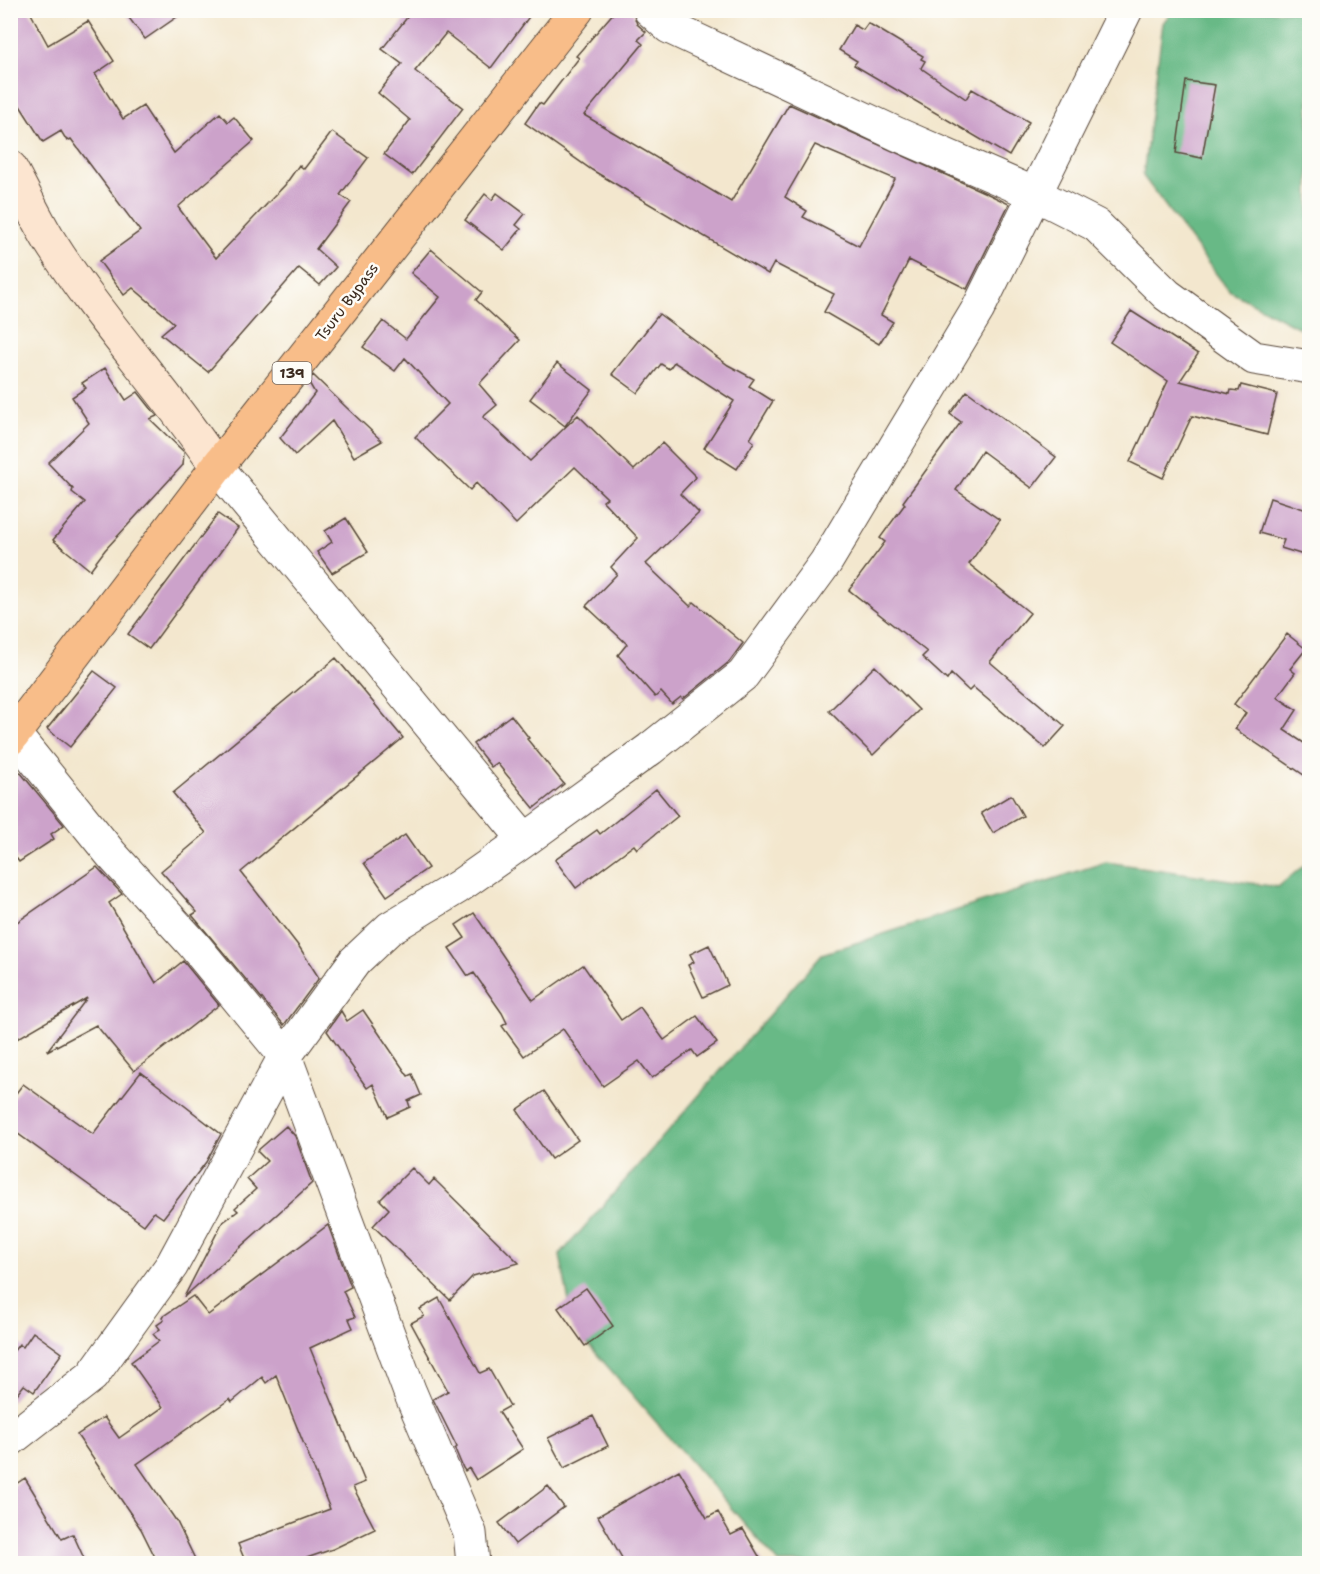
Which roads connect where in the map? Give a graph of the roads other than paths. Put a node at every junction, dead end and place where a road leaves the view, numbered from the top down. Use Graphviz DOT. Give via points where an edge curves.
graph roads {
  1 [pos="577,10"];
  2 [pos="650,10"];
  3 [pos="1126,10"];
  4 [pos="10,167"];
  5 [pos="1035,194"];
  6 [pos="1310,367"];
  7 [pos="217,467"];
  8 [pos="12,737"];
  9 [pos="525,840"];
  10 [pos="285,1056"];
  11 [pos="10,1440"];
  12 [pos="473,1563"];
  1 -- 7 [label="highway, Tsuru Bypass / 139"];
  2 -- 5 [label="street" via="669,27"];
  3 -- 5 [label="street"];
  4 -- 7 [label="street" via="49,239"];
  5 -- 6 [label="street" via="1096,225 1167,296 1254,358"];
  5 -- 9 [label="street" via="978,309 832,552 743,675"];
  7 -- 8 [label="highway, Tsuru Bypass / 139"];
  7 -- 9 [label="street"];
  8 -- 10 [label="street"];
  9 -- 10 [label="street" via="390,928 355,961"];
  10 -- 11 [label="street" via="172,1265 92,1376"];
  10 -- 12 [label="street" via="409,1390 470,1533"];
}
